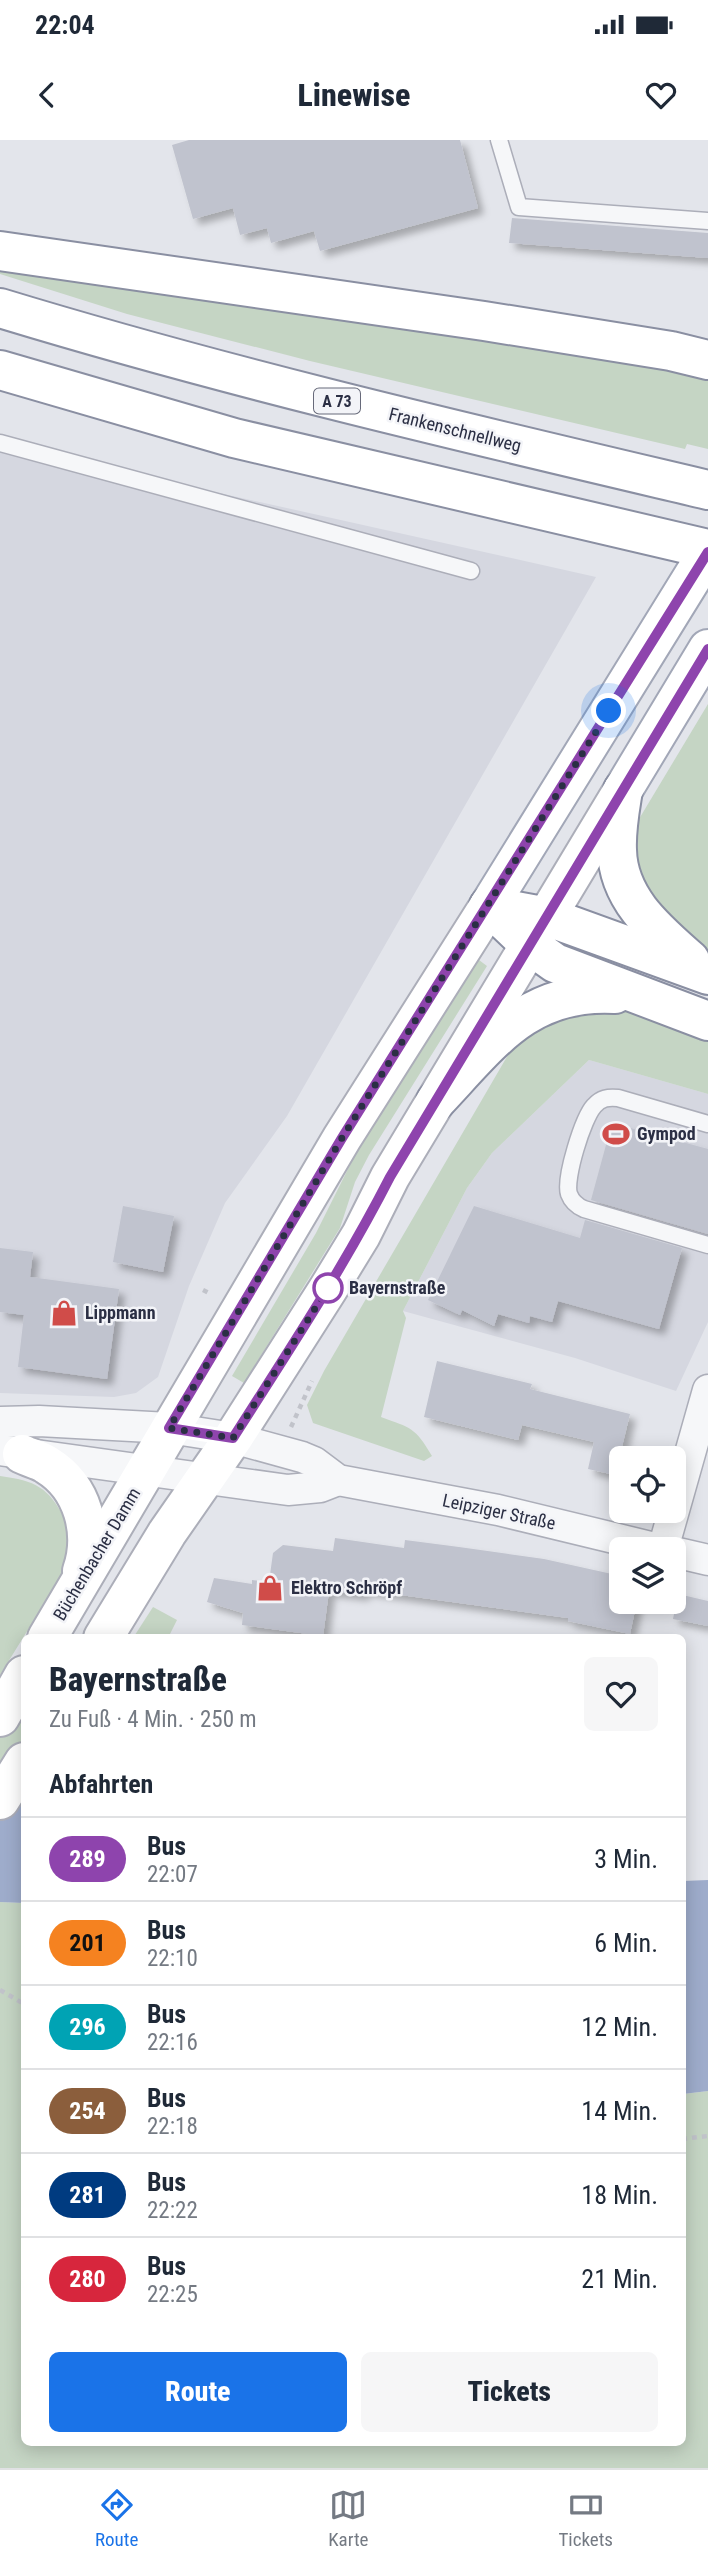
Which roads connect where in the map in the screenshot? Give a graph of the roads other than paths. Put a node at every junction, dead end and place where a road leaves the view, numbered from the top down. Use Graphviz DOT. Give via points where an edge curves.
graph roads {
  1 [pos="499,140"];
  2 [pos="708,222"];
  3 [pos="0,251"];
  4 [pos="0,308"];
  5 [pos="690,350"];
  6 [pos="708,360"];
  7 [pos="0,370"];
  8 [pos="0,443"];
  9 [pos="692,487"];
  10 [pos="708,550"];
  11 [pos="471,572"];
  12 [pos="708,649"];
  13 [pos="623,790"];
  14 [pos="489,906"];
  15 [pos="539,931"];
  16 [pos="708,975"];
  17 [pos="634,995"];
  18 [pos="708,1021"];
  19 [pos="436,1101"];
  20 [pos="708,1124"];
  21 [pos="708,1245"];
  22 [pos="708,1390"];
  23 [pos="0,1422"];
  24 [pos="169,1428"];
  25 [pos="233,1438"];
  26 [pos="11,1452"];
  27 [pos="146,1471"];
  28 [pos="206,1478"];
  29 [pos="338,1480"];
  30 [pos="611,1537"];
  31 [pos="665,1537"];
  32 [pos="686,1555"];
  33 [pos="708,1560"];
  34 [pos="73,1594"];
  35 [pos="49,1634"];
  36 [pos="105,1634"];
  37 [pos="21,1767"];
  38 [pos="0,1800"];
  1 -- 2 [label="lane" via="519,207"];
  3 -- 5 [label="main road"];
  4 -- 9 [label="main road, Frankenschnellweg / A 73" via="271,386"];
  5 -- 6 [label="main road"];
  7 -- 10 [label="main road" via="234,438"];
  8 -- 11 [label="lane"];
  10 -- 14 [label="main road, Büchenbacher Damm"];
  12 -- 13 [label="main road"];
  13 -- 15 [label="main road"];
  13 -- 16 [label="main road" via="617,853 627,892 644,918"];
  14 -- 15 [label="main road"];
  14 -- 24 [label="main road, Büchenbacher Damm" via="342,1138"];
  15 -- 16 [label="main road"];
  15 -- 17 [label="main road" via="555,963"];
  15 -- 19 [label="main road"];
  17 -- 18 [label="main road"];
  17 -- 19 [label="main road" via="577,994 530,1012 508,1026"];
  19 -- 25 [label="main road" via="354,1246"];
  20 -- 21 [label="lane" via="618,1098 600,1100 586,1119 568,1181 569,1193 584,1209"];
  22 -- 31 [label="street"];
  23 -- 24 [label="street"];
  24 -- 25 [label="street"];
  24 -- 27 [label="main road, Büchenbacher Damm"];
  25 -- 28 [label="main road"];
  25 -- 29 [label="street, Leipziger Straße" via="302,1457"];
  26 -- 27 [label="street"];
  26 -- 34 [label="main road" via="58,1473 83,1510 88,1543"];
  27 -- 28 [label="street, Büchenbacher Damm"];
  27 -- 34 [label="main road, Büchenbacher Damm"];
  28 -- 29 [label="street, Leipziger Straße" via="288,1490"];
  28 -- 36 [label="main road"];
  29 -- 30 [label="street, Leipziger Straße"];
  32 -- 33 [label="street"];
  34 -- 35 [label="main road, Büchenbacher Damm"];
  37 -- 38 [label="main road"];
}
